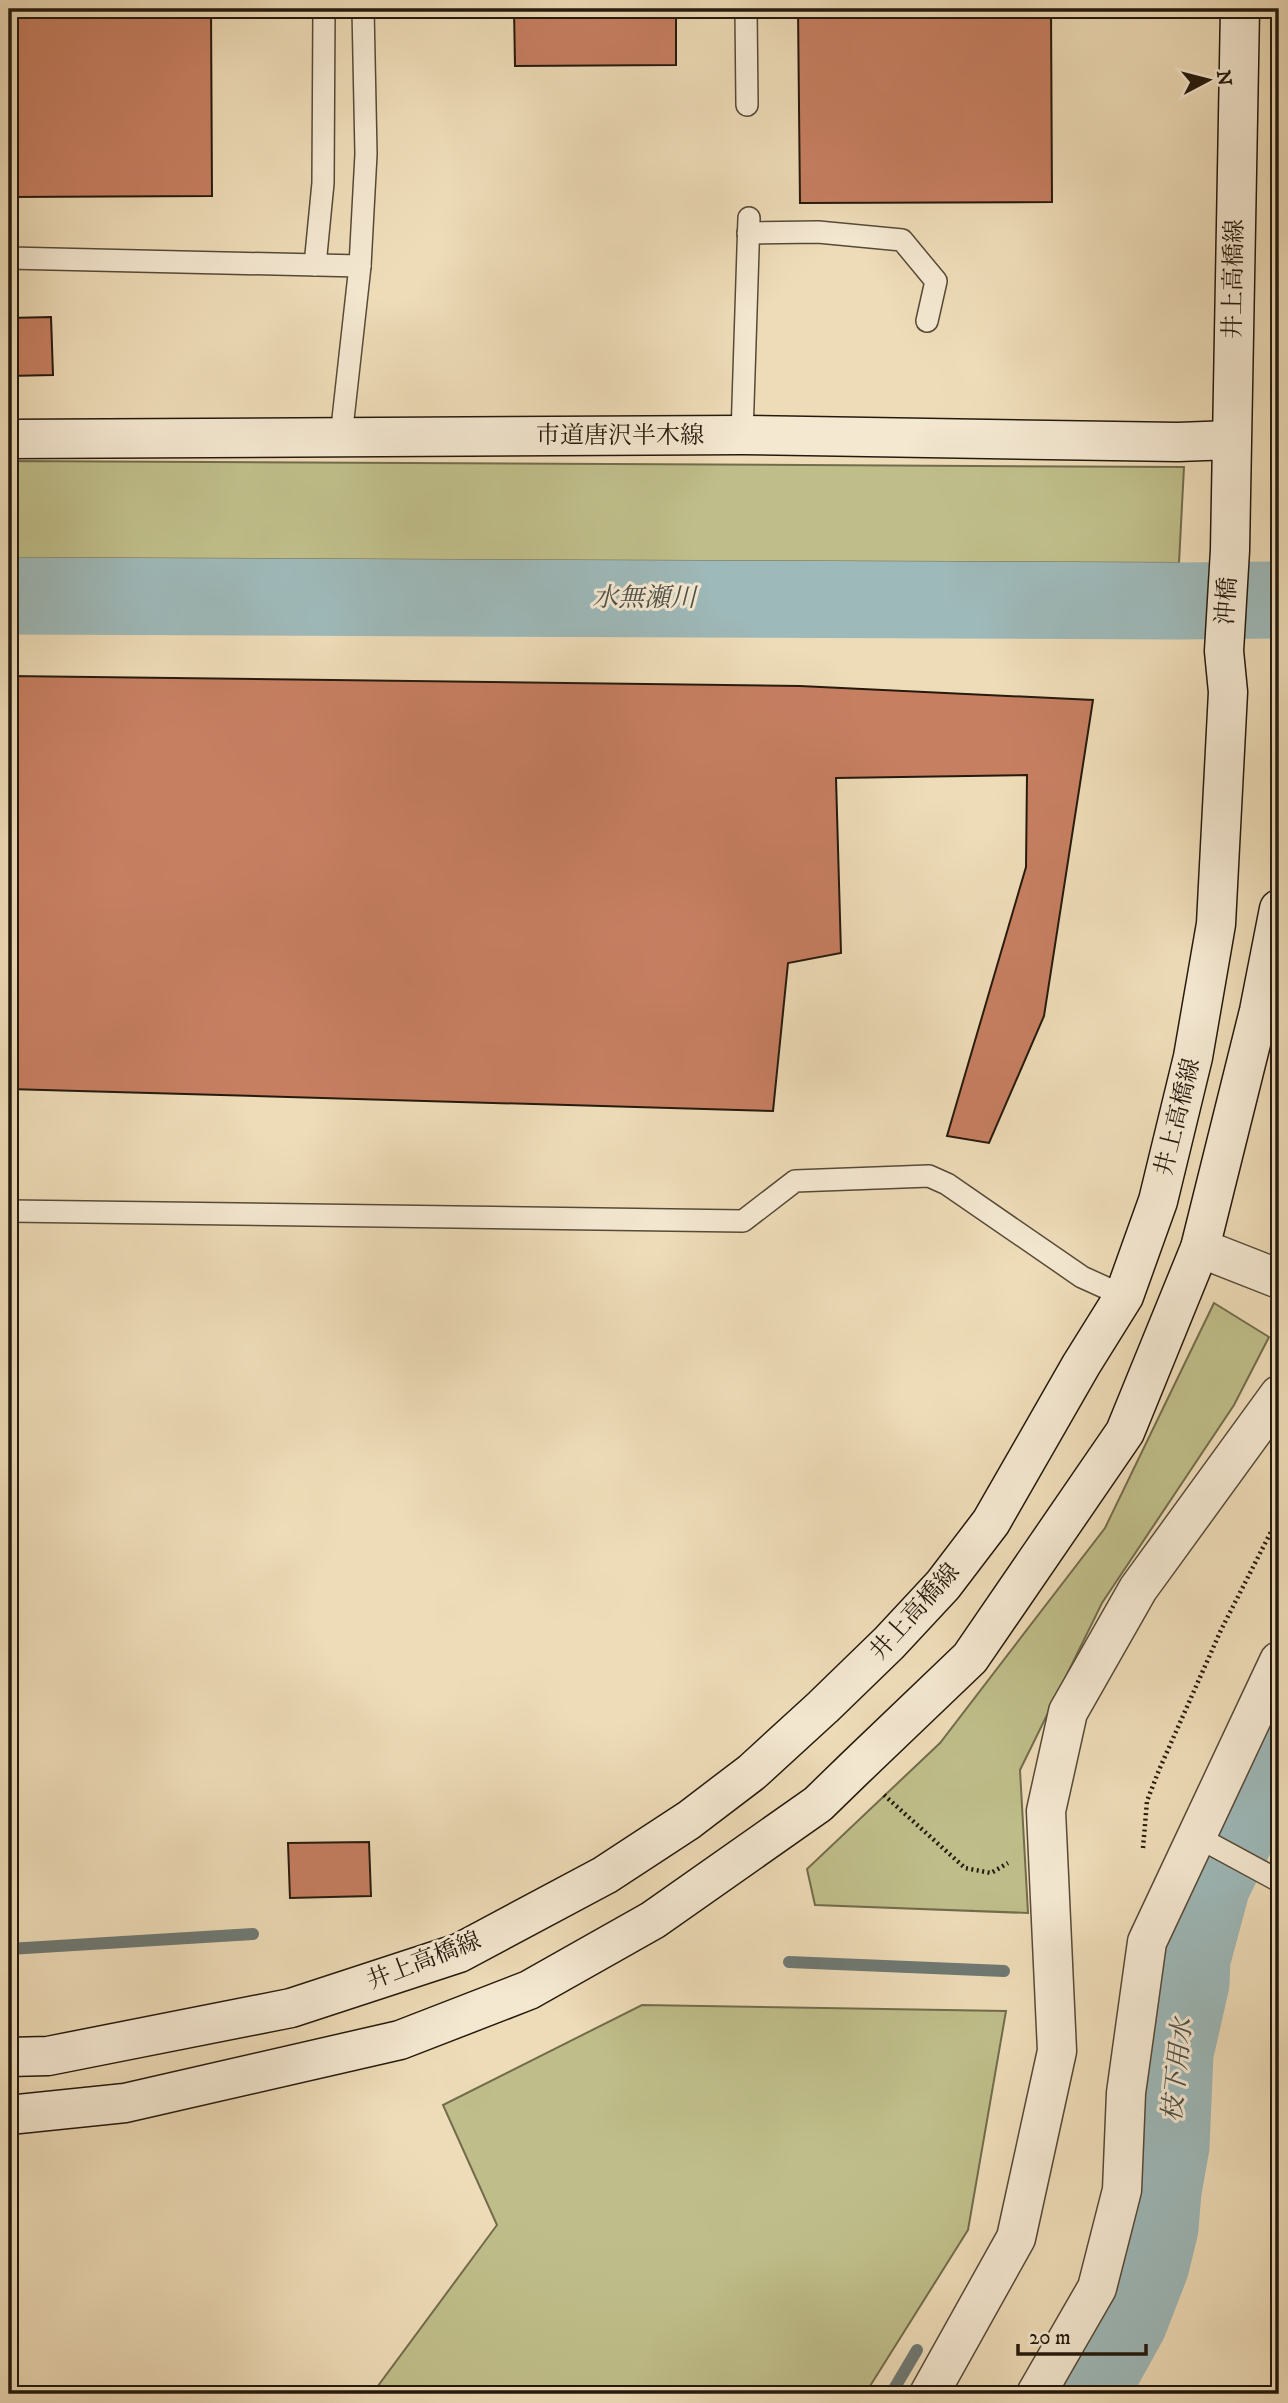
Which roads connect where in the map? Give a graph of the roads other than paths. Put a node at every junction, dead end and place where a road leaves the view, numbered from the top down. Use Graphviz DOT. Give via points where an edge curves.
graph roads {
  1 [pos="324,9"];
  2 [pos="363,9"];
  3 [pos="746,9"];
  4 [pos="1240,9"];
  5 [pos="747,105"];
  6 [pos="9,258"];
  7 [pos="315,265"];
  8 [pos="360,266"];
  9 [pos="927,321"];
  10 [pos="742,435"];
  11 [pos="346,437"];
  12 [pos="9,439"];
  13 [pos="1231,440"];
  14 [pos="1230,550"];
  15 [pos="1224,651"];
  16 [pos="1279,909"];
  17 [pos="9,1211"];
  18 [pos="1200,1248"];
  19 [pos="1279,1279"];
  20 [pos="1124,1296"];
  21 [pos="1279,1395"];
  22 [pos="1279,1661"];
  23 [pos="1198,1837"];
  24 [pos="1279,1881"];
  25 [pos="9,2057"];
  26 [pos="9,2115"];
  27 [pos="929,2394"];
  28 [pos="1036,2394"];
  1 -- 7 [label="lane" via="323,183"];
  2 -- 8 [label="lane" via="366,154"];
  3 -- 5 [label="lane"];
  4 -- 13 [label="street, 井上高橋線"];
  6 -- 7 [label="lane"];
  7 -- 8 [label="lane"];
  8 -- 11 [label="lane" via="343,419"];
  9 -- 10 [label="lane" via="936,281 902,240 748,226"];
  10 -- 11 [label="street, 市道唐沢半木線"];
  10 -- 13 [label="street, 市道唐沢半木線"];
  11 -- 12 [label="street, 市道唐沢半木線"];
  13 -- 14 [label="street, 井上高橋線"];
  14 -- 15 [label="street, 沖橋"];
  15 -- 20 [label="street, 井上高橋線" via="1228,692 1216,924 1184,1097 1158,1201"];
  16 -- 18 [label="street" via="1259,1011"];
  17 -- 20 [label="lane" via="743,1221 795,1181 929,1175 1082,1277"];
  18 -- 19 [label="street"];
  18 -- 26 [label="street" via="1125,1432 970,1658 818,1804 653,1920 529,1990 400,2040 125,2103"];
  20 -- 25 [label="street, 井上高橋線" via="991,1522 943,1585 823,1707 752,1772 688,1820 605,1875 459,1953 291,2008 48,2056"];
  21 -- 27 [label="street" via="1138,1589 1068,1712 1046,1811 1057,2051 1016,2238"];
  22 -- 23 [label="street"];
  23 -- 24 [label="lane"];
  23 -- 28 [label="street" via="1147,1941 1126,2093 1122,2190 1097,2288"];
}
